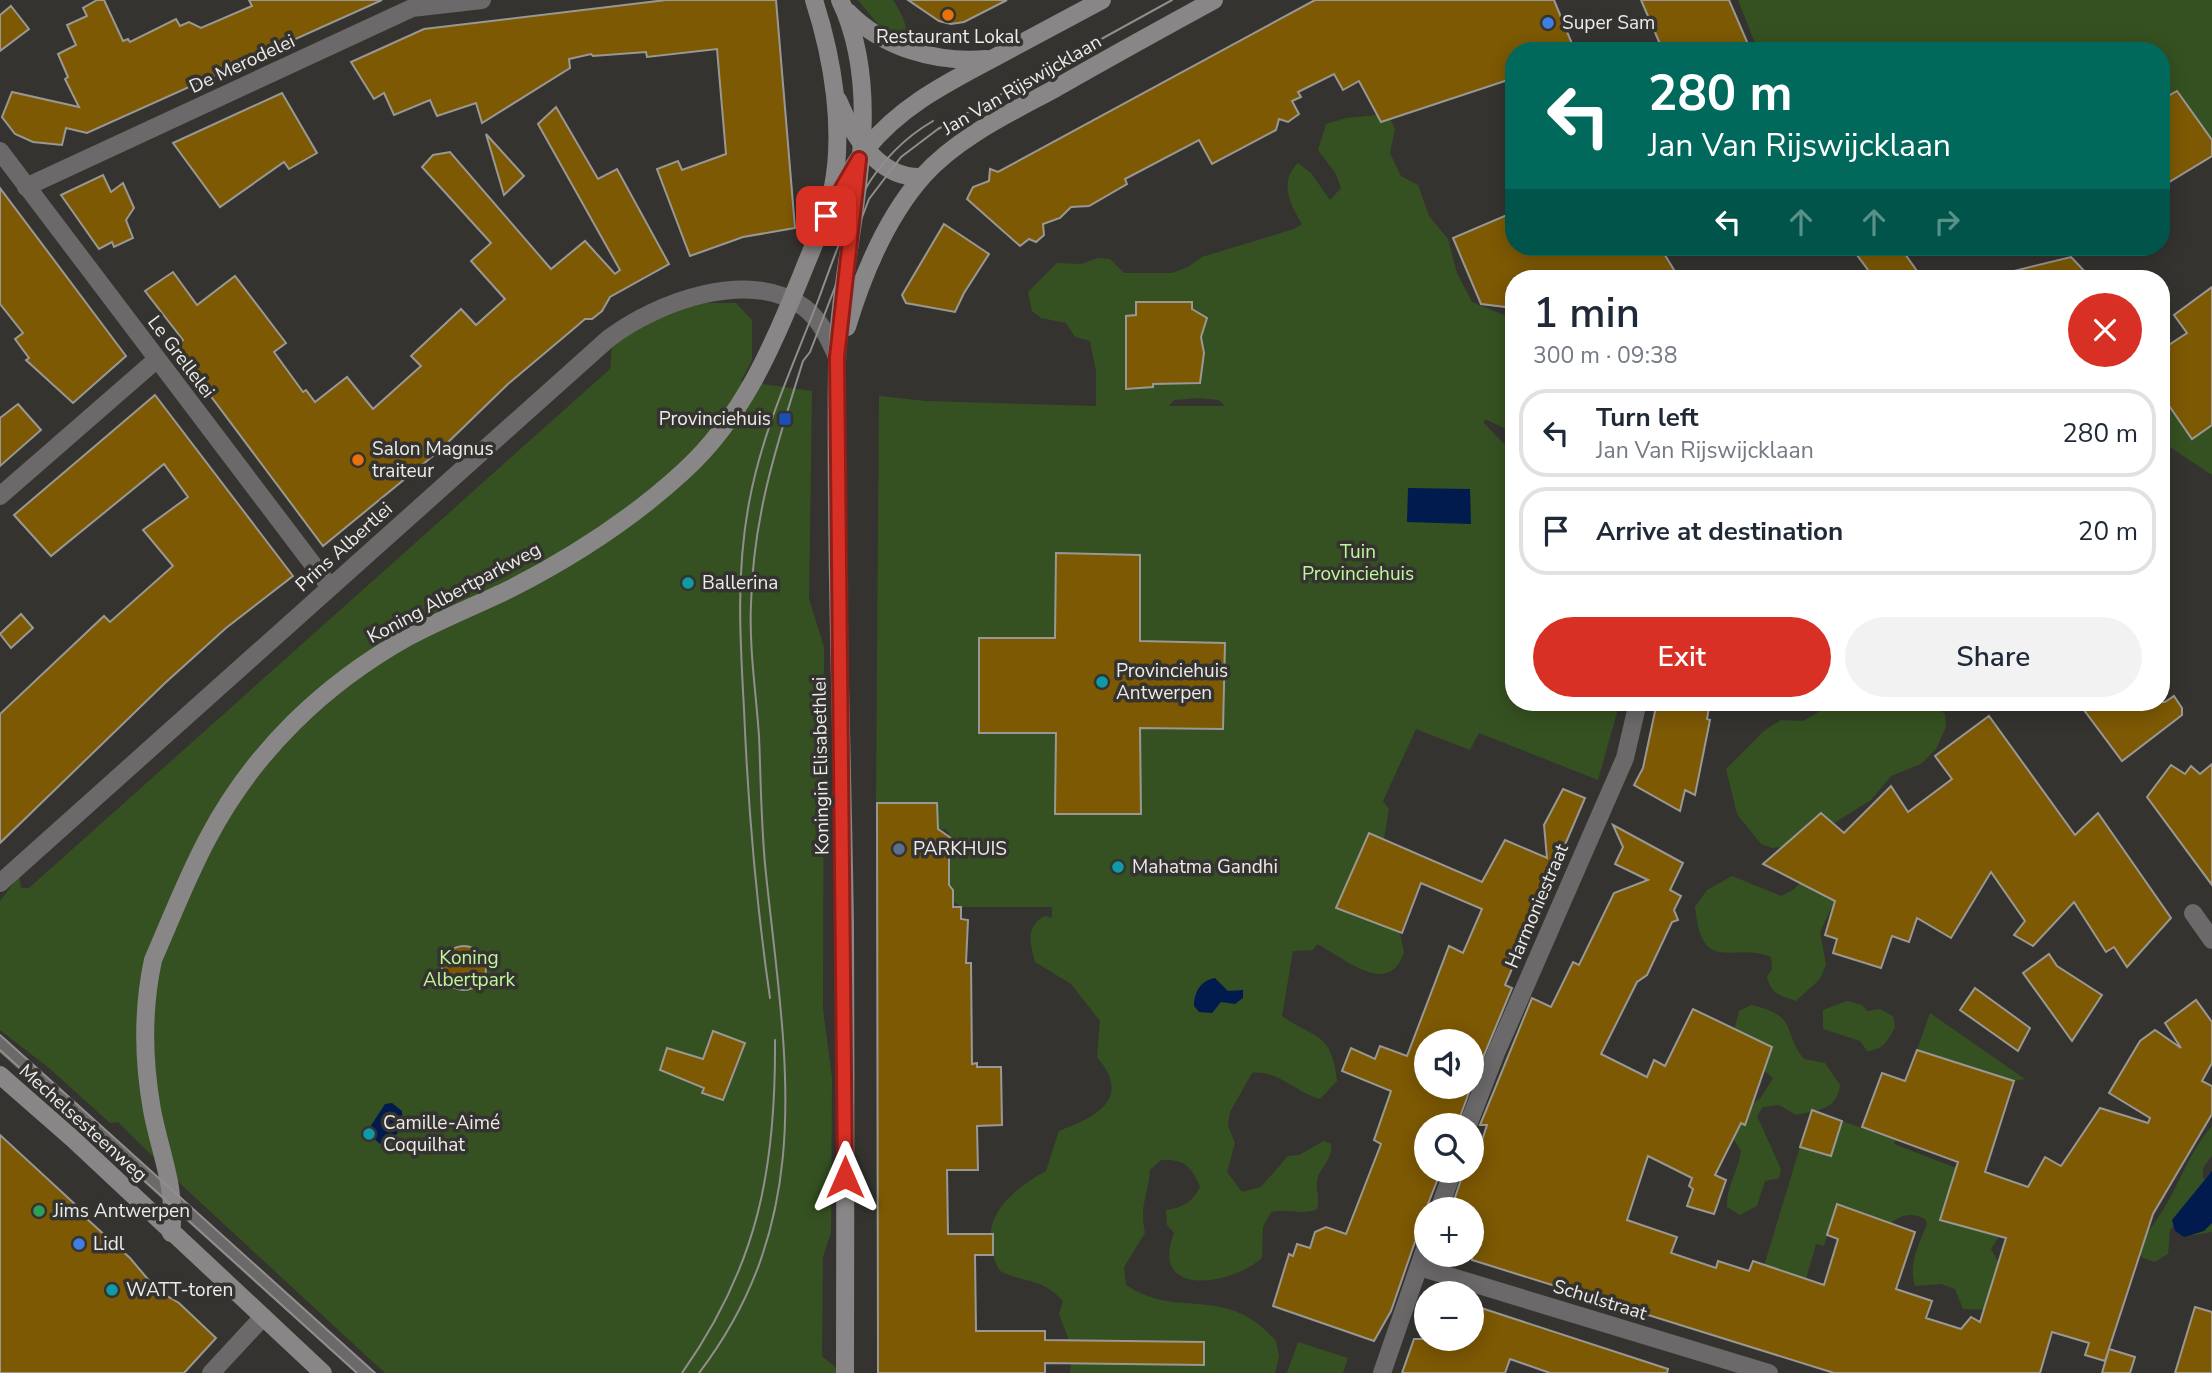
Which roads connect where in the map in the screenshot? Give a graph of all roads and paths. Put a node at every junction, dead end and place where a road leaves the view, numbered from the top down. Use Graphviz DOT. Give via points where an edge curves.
graph roads {
  1 [pos="482,0"];
  2 [pos="814,0"];
  3 [pos="1102,0"];
  4 [pos="1214,0"];
  5 [pos="841,4"];
  6 [pos="993,58"];
  7 [pos="834,91"];
  8 [pos="861,150"];
  9 [pos="0,151"];
  10 [pos="922,177"];
  11 [pos="26,187"];
  12 [pos="826,216"];
  13 [pos="792,300"];
  14 [pos="837,357"];
  15 [pos="156,360"];
  16 [pos="0,496"];
  17 [pos="330,587"];
  18 [pos="1636,711"];
  19 [pos="0,883"];
  20 [pos="2193,913"];
  21 [pos="2212,940"];
  22 [pos="0,1043"];
  23 [pos="0,1075"];
  24 [pos="1473,1113"];
  25 [pos="173,1200"];
  26 [pos="171,1233"];
  27 [pos="1419,1267"];
  28 [pos="263,1317"];
  29 [pos="211,1373"];
  30 [pos="323,1373"];
  31 [pos="366,1373"];
  32 [pos="845,1373"];
  33 [pos="1382,1373"];
  34 [pos="1769,1373"];
  1 -- 11 [label="street, De Merodelei" via="412,8"];
  2 -- 7 [label="main road"];
  3 -- 6 [label="main road, Jan Van Rijswijcklaan"];
  4 -- 10 [label="main road, Jan Van Rijswijcklaan" via="979,131"];
  5 -- 6 [label="main road" via="879,37 907,49 945,58"];
  5 -- 8 [label="main road, Koningin Elisabethlei" via="861,73"];
  6 -- 8 [label="main road, Jan Van Rijswijcklaan" via="909,105"];
  7 -- 8 [label="main road"];
  7 -- 12 [label="main road" via="837,157"];
  8 -- 10 [label="main road" via="897,174"];
  8 -- 12 [label="main road, Jan Van Rijswijcklaan"];
  8 -- 14 [label="main road, Koningin Elisabethlei"];
  9 -- 11 [label="street, Le Grellelei"];
  10 -- 14 [label="main road, Jan Van Rijswijcklaan" via="876,251"];
  11 -- 15 [label="street, Le Grellelei"];
  12 -- 13 [label="main road, Jan Van Rijswijcklaan"];
  13 -- 14 [label="street, Prins Albertlei" via="818,321"];
  13 -- 17 [label="street, Prins Albertlei" via="735,290 684,300 638,317"];
  13 -- 25 [label="main road, Koning Albertparkweg" via="742,404 684,471 558,561 408,637 365,664 286,729 231,799 196,862 153,960 145,1000 146,1068"];
  14 -- 32 [label="main road, Koningin Elisabethlei" via="845,926"];
  15 -- 16 [label="street"];
  15 -- 17 [label="street, Le Grellelei"];
  17 -- 19 [label="street, Prins Albertlei"];
  18 -- 24 [label="street, Harmoniestraat" via="1625,758"];
  20 -- 21 [label="street"];
  22 -- 25 [label="lane"];
  23 -- 26 [label="main road, Mechelsesteenweg"];
  25 -- 26 [label="main road, Koning Albertparkweg"];
  25 -- 31 [label="lane"];
  26 -- 28 [label="main road, Mechelsesteenweg"];
  27 -- 33 [label="street"];
  27 -- 34 [label="street, Schulstraat"];
  28 -- 29 [label="street"];
  28 -- 30 [label="main road, Mechelsesteenweg"];
}
